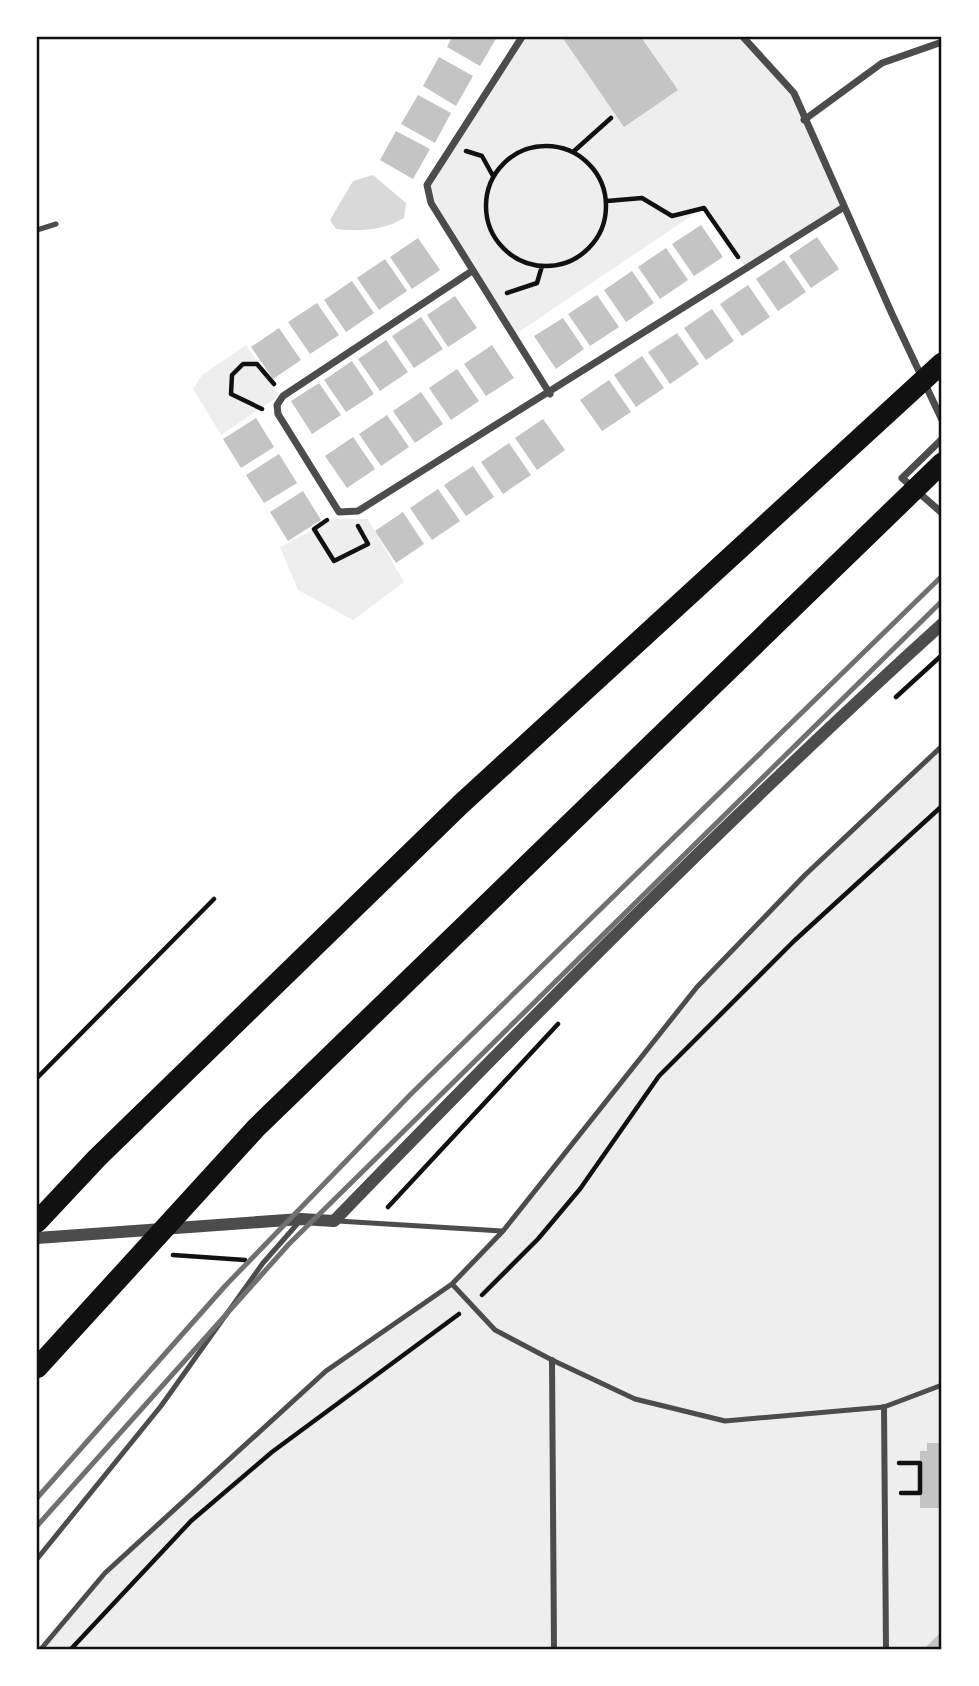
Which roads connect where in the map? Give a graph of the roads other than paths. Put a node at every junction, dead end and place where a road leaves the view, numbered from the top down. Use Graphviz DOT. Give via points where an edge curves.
graph roads {
  1 [pos="522,37"];
  2 [pos="743,37"];
  3 [pos="942,42"];
  4 [pos="804,120"];
  5 [pos="844,207"];
  6 [pos="56,224"];
  7 [pos="37,230"];
  8 [pos="472,271"];
  9 [pos="942,363"];
  10 [pos="923,380"];
  11 [pos="550,394"];
  12 [pos="942,420"];
  13 [pos="942,439"];
  14 [pos="942,463"];
  15 [pos="915,489"];
  16 [pos="942,513"];
  17 [pos="942,624"];
  18 [pos="942,746"];
  19 [pos="301,1219"];
  20 [pos="334,1221"];
  21 [pos="37,1222"];
  22 [pos="503,1231"];
  23 [pos="37,1238"];
  24 [pos="452,1284"];
  25 [pos="552,1360"];
  26 [pos="37,1368"];
  27 [pos="942,1385"];
  28 [pos="884,1407"];
  29 [pos="37,1559"];
  30 [pos="40,1649"];
  31 [pos="554,1649"];
  32 [pos="886,1649"];
  1 -- 8 [label="street" via="427,185 431,203"];
  2 -- 4 [label="street" via="794,93"];
  3 -- 4 [label="street" via="882,63"];
  4 -- 5 [label="street"];
  5 -- 10 [label="street"];
  5 -- 11 [label="street"];
  6 -- 7 [label="lane"];
  8 -- 11 [label="street"];
  8 -- 11 [label="street" via="283,396 277,405 278,414 339,512 358,511"];
  9 -- 10 [label="highway"];
  10 -- 12 [label="street"];
  10 -- 21 [label="highway" via="461,804"];
  13 -- 15 [label="street" via="902,478"];
  14 -- 15 [label="highway"];
  15 -- 16 [label="street"];
  15 -- 26 [label="highway" via="256,1128"];
  17 -- 20 [label="street" via="831,724 556,992"];
  18 -- 22 [label="lane" via="805,875 697,987"];
  19 -- 20 [label="street"];
  19 -- 23 [label="street"];
  19 -- 29 [label="lane" via="263,1263 161,1406"];
  20 -- 22 [label="lane"];
  22 -- 24 [label="lane"];
  24 -- 25 [label="lane" via="495,1330"];
  24 -- 30 [label="lane" via="327,1371 105,1573"];
  25 -- 28 [label="lane" via="635,1399 725,1421"];
  25 -- 31 [label="street"];
  27 -- 28 [label="lane"];
  28 -- 32 [label="street"];
}
